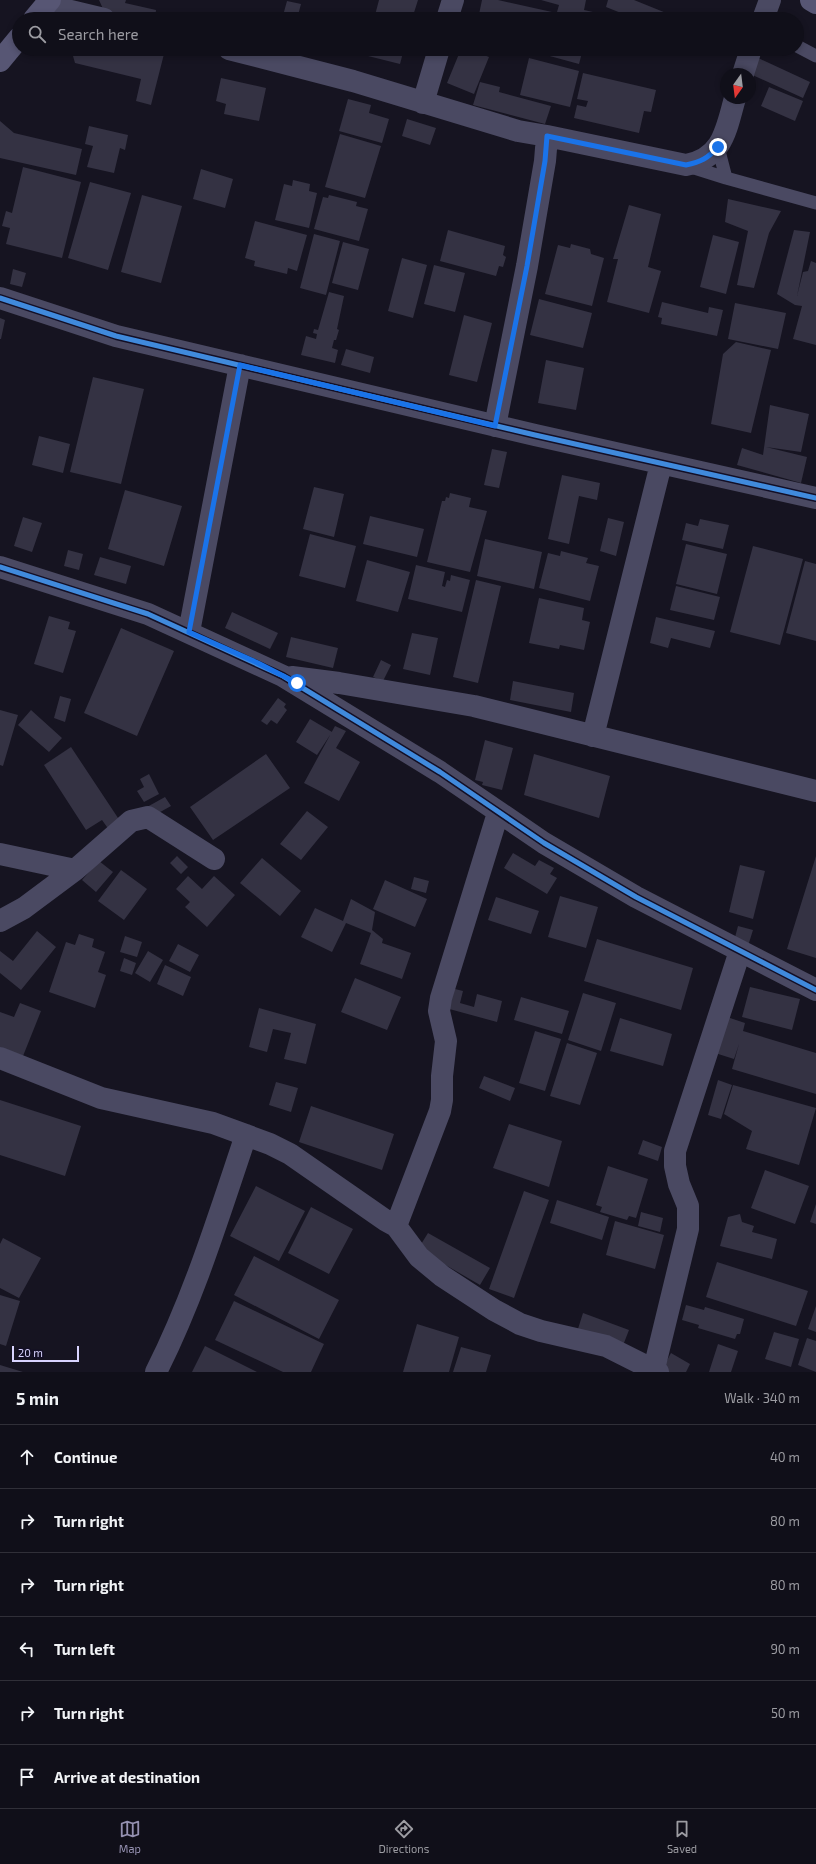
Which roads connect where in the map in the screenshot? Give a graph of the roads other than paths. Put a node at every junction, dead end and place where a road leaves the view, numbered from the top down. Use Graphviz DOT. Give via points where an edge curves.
graph roads {
  1 [pos="453,0"];
  2 [pos="770,0"];
  3 [pos="811,0"];
  4 [pos="816,3"];
  5 [pos="43,8"];
  6 [pos="65,12"];
  7 [pos="449,12"];
  8 [pos="766,12"];
  9 [pos="12,46"];
  10 [pos="804,50"];
  11 [pos="256,56"];
  12 [pos="437,56"];
  13 [pos="749,56"];
  14 [pos="816,56"];
  15 [pos="0,61"];
  16 [pos="745,68"];
  17 [pos="423,103"];
  18 [pos="733,104"];
  19 [pos="547,136"];
  20 [pos="718,147"];
  21 [pos="686,165"];
  22 [pos="726,178"];
  23 [pos="815,200"];
  24 [pos="0,298"];
  25 [pos="240,365"];
  26 [pos="495,426"];
  27 [pos="661,464"];
  28 [pos="816,498"];
  29 [pos="0,567"];
  30 [pos="189,632"];
  31 [pos="283,676"];
  32 [pos="593,736"];
  33 [pos="816,791"];
  34 [pos="498,813"];
  35 [pos="0,854"];
  36 [pos="214,859"];
  37 [pos="75,870"];
  38 [pos="0,921"];
  39 [pos="740,951"];
  40 [pos="816,990"];
  41 [pos="0,1058"];
  42 [pos="246,1135"];
  43 [pos="396,1226"];
  44 [pos="656,1371"];
  45 [pos="156,1372"];
  1 -- 7 [label="street"];
  2 -- 8 [label="street"];
  3 -- 4 [label="main road"];
  5 -- 6 [label="street"];
  9 -- 15 [label="main road"];
  10 -- 14 [label="lane"];
  11 -- 17 [label="street" via="353,81"];
  12 -- 17 [label="street"];
  13 -- 16 [label="street"];
  17 -- 19 [label="street" via="518,131"];
  18 -- 20 [label="street"];
  19 -- 21 [label="street"];
  19 -- 26 [label="street" via="527,266"];
  20 -- 21 [label="street" via="708,158"];
  20 -- 22 [label="lane"];
  21 -- 22 [label="lane"];
  22 -- 23 [label="lane"];
  24 -- 25 [label="street" via="116,336"];
  25 -- 26 [label="street"];
  25 -- 30 [label="street"];
  26 -- 27 [label="street"];
  27 -- 28 [label="street"];
  27 -- 32 [label="street"];
  29 -- 30 [label="street" via="148,614"];
  30 -- 31 [label="street"];
  31 -- 32 [label="street" via="474,706"];
  31 -- 34 [label="street" via="440,772"];
  32 -- 33 [label="street"];
  34 -- 39 [label="street" via="636,897"];
  34 -- 43 [label="street" via="441,998 439,1011 446,1041 440,1111"];
  35 -- 37 [label="street"];
  36 -- 37 [label="street" via="148,817 131,821"];
  37 -- 38 [label="street" via="24,908"];
  39 -- 40 [label="street"];
  39 -- 44 [label="street" via="675,1151 679,1184 688,1206 688,1229"];
  41 -- 42 [label="street" via="101,1098 213,1124"];
  42 -- 43 [label="street" via="290,1154"];
  42 -- 45 [label="street" via="174,1335"];
  43 -- 44 [label="street" via="419,1257 442,1276 494,1310 520,1324 541,1331 606,1346"];
}
